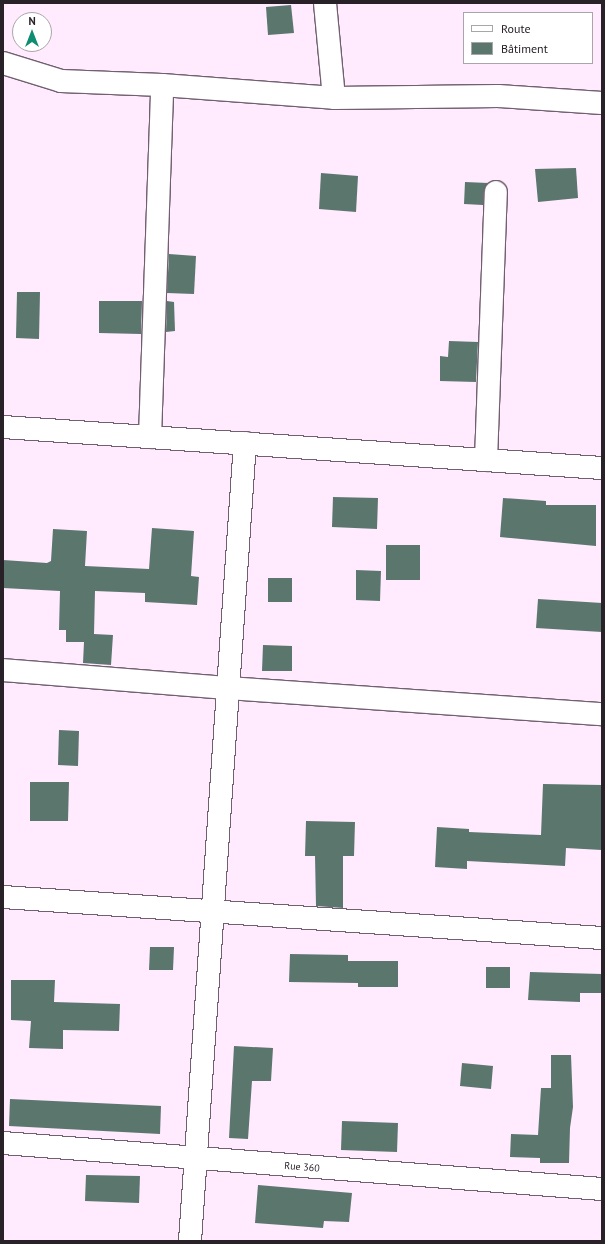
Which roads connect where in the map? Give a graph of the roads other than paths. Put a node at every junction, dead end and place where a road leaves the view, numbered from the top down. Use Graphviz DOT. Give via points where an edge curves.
graph roads {
  1 [pos="325,3"];
  2 [pos="3,63"];
  3 [pos="162,85"];
  4 [pos="334,98"];
  5 [pos="602,103"];
  6 [pos="496,192"];
  7 [pos="3,427"];
  8 [pos="150,437"];
  9 [pos="245,443"];
  10 [pos="486,460"];
  11 [pos="602,468"];
  12 [pos="3,670"];
  13 [pos="228,688"];
  14 [pos="602,714"];
  15 [pos="3,897"];
  16 [pos="213,910"];
  17 [pos="602,938"];
  18 [pos="3,1143"];
  19 [pos="195,1158"];
  20 [pos="602,1189"];
  21 [pos="190,1241"];
  1 -- 4 [label="street"];
  2 -- 3 [label="street" via="61,81"];
  3 -- 4 [label="street"];
  3 -- 8 [label="street"];
  4 -- 5 [label="street" via="498,96"];
  6 -- 10 [label="street"];
  7 -- 8 [label="street"];
  8 -- 9 [label="street"];
  9 -- 10 [label="street"];
  9 -- 13 [label="street"];
  10 -- 11 [label="street"];
  12 -- 13 [label="street"];
  13 -- 14 [label="street"];
  13 -- 16 [label="street"];
  15 -- 16 [label="street"];
  16 -- 17 [label="street"];
  16 -- 19 [label="street"];
  18 -- 19 [label="street, Rue 360"];
  19 -- 20 [label="street, Rue 360"];
  19 -- 21 [label="street"];
}
